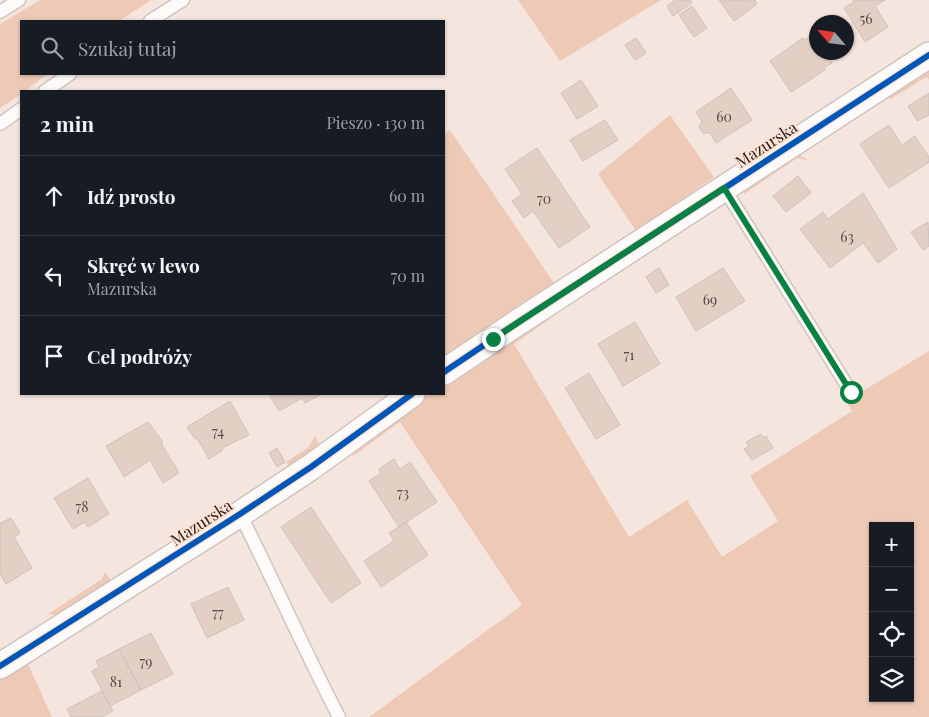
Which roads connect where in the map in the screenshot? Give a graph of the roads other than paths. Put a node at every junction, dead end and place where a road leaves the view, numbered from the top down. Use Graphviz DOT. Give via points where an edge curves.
graph roads {
  1 [pos="19,0"];
  2 [pos="183,0"];
  3 [pos="0,12"];
  4 [pos="152,20"];
  5 [pos="929,55"];
  6 [pos="69,75"];
  7 [pos="46,90"];
  8 [pos="20,110"];
  9 [pos="0,124"];
  10 [pos="724,188"];
  11 [pos="445,371"];
  12 [pos="851,392"];
  13 [pos="411,395"];
  14 [pos="240,514"];
  15 [pos="0,666"];
  16 [pos="339,717"];
  1 -- 3 [label="lane"];
  2 -- 4 [label="lane"];
  5 -- 10 [label="street, Mazurska"];
  6 -- 7 [label="lane"];
  8 -- 9 [label="lane"];
  10 -- 11 [label="street, Mazurska"];
  10 -- 12 [label="lane"];
  13 -- 14 [label="street, Mazurska"];
  14 -- 15 [label="street, Mazurska"];
  14 -- 16 [label="lane"];
}
